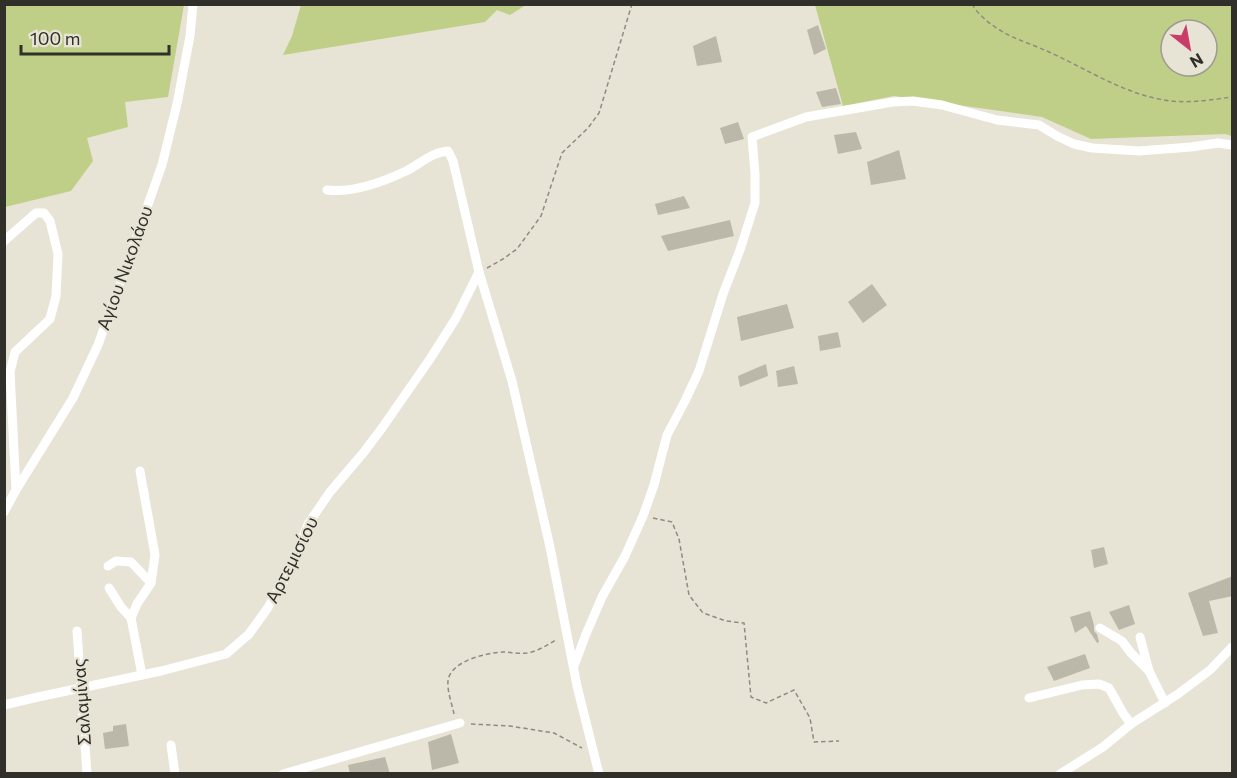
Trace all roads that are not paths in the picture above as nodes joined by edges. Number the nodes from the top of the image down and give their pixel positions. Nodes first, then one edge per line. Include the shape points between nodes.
1 (194, 4) edge
2 (1233, 145) edge
3 (327, 190) dead end
4 (4, 241) edge
5 (479, 272) junction
6 (140, 471) dead end
7 (16, 490) junction
8 (4, 513) edge
9 (108, 567) dead end
10 (152, 583) junction
11 (109, 588) dead end
12 (131, 618) junction
13 (1100, 628) dead end
14 (76, 631) dead end
15 (1140, 637) dead end
16 (1233, 647) edge
17 (574, 666) junction
18 (1149, 671) junction
19 (142, 675) junction
20 (81, 687) junction
21 (1029, 698) dead end
22 (1165, 703) junction
23 (4, 705) edge
24 (460, 723) road end
25 (1131, 724) junction
26 (171, 745) dead end
27 (289, 773) edge
28 (87, 774) edge
29 (175, 774) edge
30 (599, 774) edge
31 (1060, 774) edge

1 - 7 street, Αγίου Νικολάου via 162,165 98,345 73,398
2 - 17 street via 1139,151 1092,148 1074,144 1039,125 913,101 806,117 752,137 755,203 740,250 699,371 667,435 643,516 602,597
3 - 5 street via 375,183 448,151
4 - 7 street via 36,213 44,213 50,220 57,254 56,296 50,319 15,352 10,372
5 - 17 street via 512,381
5 - 19 street, Αρτεμισίου via 456,318 424,367 308,524 288,574 249,634 226,654
6 - 10 street via 155,555
7 - 8 street, Αγίου Νικολάου
9 - 10 street via 116,561 131,562
10 - 12 street
11 - 12 street
12 - 19 street
13 - 18 street via 1122,641
14 - 20 street, Σαλαμίνας
15 - 18 street
16 - 22 street via 1210,670
17 - 30 street
18 - 22 street
19 - 20 street, Αρτεμισίου
20 - 23 street, Αρτεμισίου
20 - 28 street, Σαλαμίνας
21 - 25 street via 1099,684 1109,688
22 - 25 street
24 - 27 street
25 - 31 street
26 - 29 street

